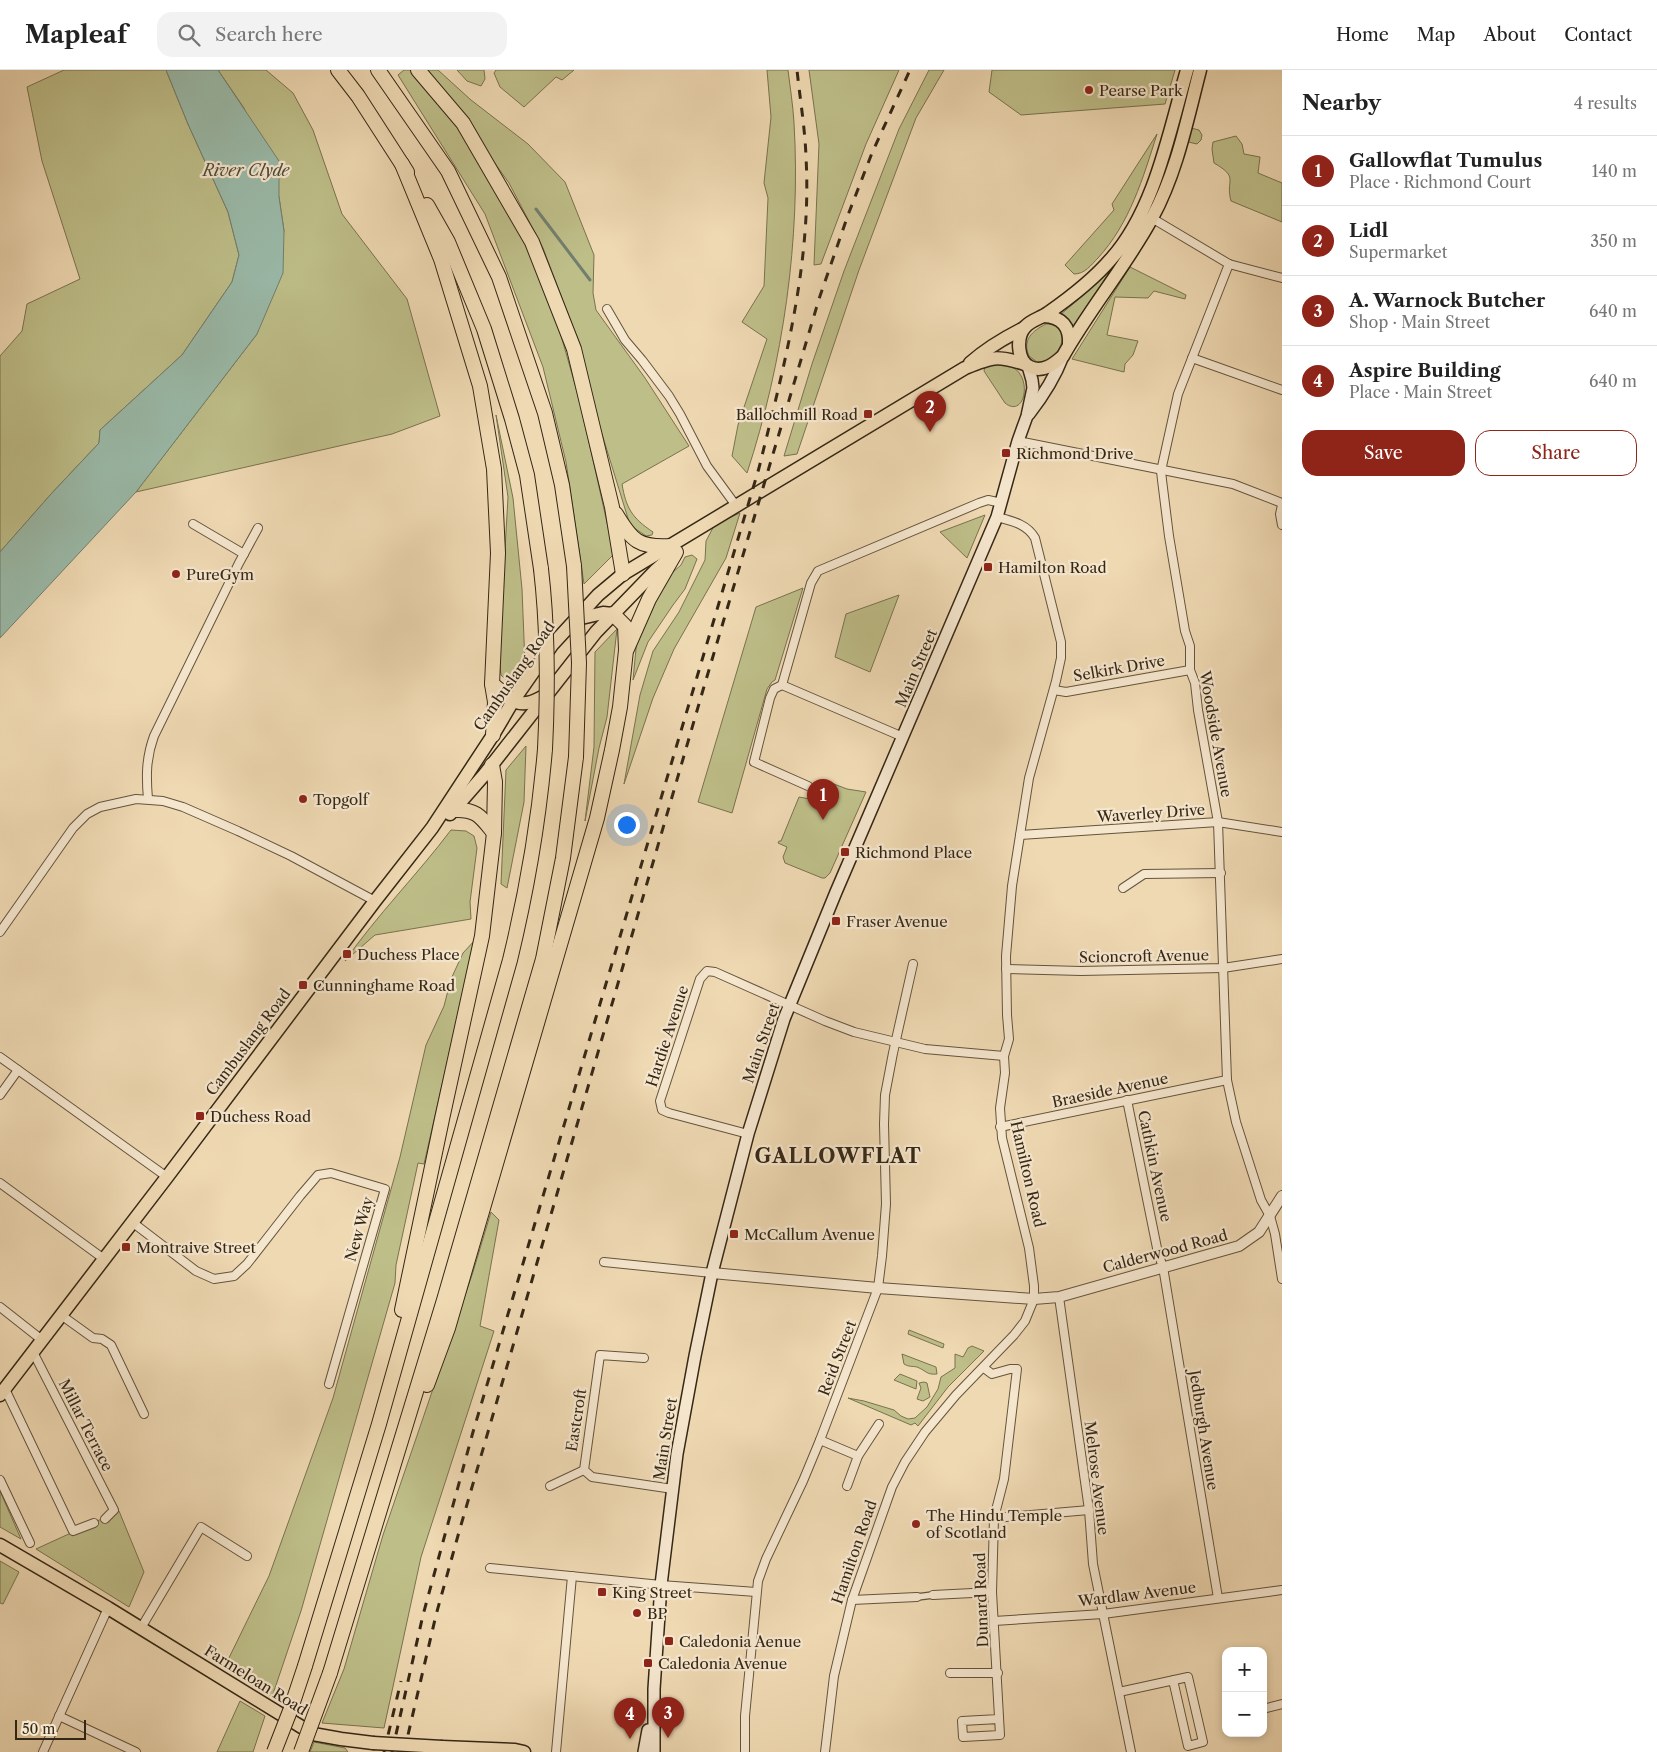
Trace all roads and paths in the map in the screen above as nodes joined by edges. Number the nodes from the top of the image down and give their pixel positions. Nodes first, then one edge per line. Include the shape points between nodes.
1 (338, 70) edge
2 (378, 70) edge
3 (418, 70) edge
4 (1187, 70) edge
5 (1200, 70) edge
6 (402, 164) junction
7 (1147, 216) junction
8 (1229, 264) junction
9 (1282, 278) edge
10 (607, 309) dead end
11 (1044, 316) junction
12 (1024, 328) junction
13 (1066, 350) junction
14 (1192, 358) junction
15 (1026, 365) junction
16 (965, 368) junction
17 (1282, 390) edge
18 (1028, 416) junction
19 (1018, 441) junction
20 (1161, 471) junction
21 (1002, 503) junction
22 (1282, 504) edge
23 (612, 507) junction
24 (737, 507) junction
25 (997, 517) junction
26 (193, 524) dead end
27 (1282, 524) edge
28 (258, 528) dead end
29 (674, 549) junction
30 (244, 554) junction
31 (624, 574) junction
32 (616, 611) junction
33 (572, 622) junction
34 (626, 650) junction
35 (1190, 670) junction
36 (492, 684) junction
37 (782, 685) junction
38 (1054, 690) junction
39 (548, 694) junction
40 (513, 701) junction
41 (493, 735) junction
42 (903, 737) junction
43 (492, 765) junction
44 (808, 786) dead end
45 (148, 799) junction
46 (454, 810) junction
47 (1218, 822) junction
48 (432, 828) junction
49 (1282, 832) edge
50 (494, 834) junction
51 (1020, 835) junction
52 (1220, 873) junction
53 (1123, 888) dead end
54 (375, 901) junction
55 (0, 932) edge
56 (1282, 960) edge
57 (913, 964) dead end
58 (1223, 968) junction
59 (1006, 969) junction
60 (790, 1004) junction
61 (895, 1043) junction
62 (1004, 1056) junction
63 (0, 1057) edge
64 (18, 1070) junction
65 (1227, 1080) junction
66 (0, 1095) edge
67 (1127, 1100) junction
68 (1000, 1127) junction
69 (748, 1134) junction
70 (167, 1177) junction
71 (0, 1183) edge
72 (1282, 1196) edge
73 (1270, 1216) junction
74 (132, 1222) junction
75 (104, 1259) junction
76 (604, 1262) dead end
77 (1164, 1267) junction
78 (712, 1273) junction
79 (1282, 1279) edge
80 (878, 1288) junction
81 (1059, 1297) junction
82 (1034, 1299) junction
83 (0, 1307) edge
84 (61, 1314) junction
85 (42, 1340) junction
86 (33, 1352) junction
87 (644, 1358) dead end
88 (984, 1368) junction
89 (329, 1384) dead end
90 (2, 1392) edge
91 (144, 1414) dead end
92 (379, 1424) junction
93 (879, 1424) dead end
94 (820, 1440) junction
95 (858, 1456) junction
96 (584, 1470) junction
97 (0, 1480) edge
98 (550, 1486) dead end
99 (847, 1486) dead end
100 (673, 1489) junction
101 (385, 1492) junction
102 (1089, 1510) junction
103 (994, 1518) junction
104 (105, 1520) dead end
105 (94, 1523) dead end
106 (30, 1543) dead end
107 (0, 1545) edge
108 (247, 1556) dead end
109 (490, 1568) dead end
110 (572, 1576) junction
111 (661, 1585) junction
112 (1282, 1590) edge
113 (756, 1592) junction
114 (992, 1592) junction
115 (933, 1595) joint
116 (917, 1597) joint
117 (1218, 1598) junction
118 (852, 1600) junction
119 (108, 1608) junction
120 (1103, 1614) junction
121 (994, 1621) junction
122 (141, 1628) junction
123 (998, 1673) junction
124 (950, 1674) dead end
125 (1172, 1680) junction
126 (654, 1689) junction
127 (1119, 1692) junction
128 (1282, 1704) edge
129 (1267, 1708) edge
130 (59, 1716) junction
131 (1000, 1719) junction
132 (442, 1749) edge
133 (43, 1752) edge
134 (136, 1752) edge
135 (274, 1752) edge
136 (301, 1752) edge
137 (524, 1752) edge
138 (556, 1752) edge
139 (644, 1752) edge
140 (654, 1752) edge
141 (745, 1752) edge
142 (825, 1752) edge
143 (1131, 1752) edge

1 - 6 highway
2 - 101 highway, bridge via 448,171 499,277 545,413 562,485 574,566 579,663 576,757 570,811 543,959
3 - 23 highway via 462,123 532,242 574,349
4 - 7 main road
5 - 7 main road via 1166,189
6 - 36 highway via 441,259 482,395 494,469 498,553
6 - 92 highway, bridge via 448,242 484,330 512,418 527,474 541,569 547,662 545,749 538,822 520,918
7 - 8 street
7 - 11 main road via 1107,264
7 - 13 main road
8 - 9 street
8 - 14 street, Woodside Avenue
10 - 24 street via 625,340 680,414 707,466
11 - 12 main road
11 - 13 main road via 1055,317 1067,326 1070,334
12 - 15 main road via 1019,350
12 - 16 main road via 983,351
13 - 15 main road via 1055,363 1044,369
13 - 18 main road via 1043,396
14 - 17 street
14 - 20 street, Woodside Avenue via 1178,394
15 - 16 main road via 998,357
15 - 18 main road via 1033,388
16 - 24 main road, Cambuslang Road
18 - 19 main road
19 - 20 street
19 - 21 main road, Main Street
20 - 22 street via 1233,484
20 - 35 street, Woodside Avenue via 1169,536 1190,646
21 - 25 main road, Main Street
21 - 37 street via 988,500 818,572 811,583
22 - 27 street
23 - 29 highway via 628,534 636,540 650,546
23 - 31 highway
24 - 29 main road, Cambuslang Road
25 - 38 street, Hamilton Road via 1022,525 1035,538 1061,642
25 - 42 main road, Main Street
26 - 30 street
28 - 30 street
29 - 31 main road, Cambuslang Road
29 - 32 main road, Cambuslang Road
29 - 34 highway
30 - 45 street via 154,736 147,758
31 - 32 main road via 623,594
31 - 33 main road, Cambuslang Road
32 - 33 main road via 581,617
32 - 34 highway via 625,626
32 - 39 main road, Cambuslang Road
33 - 40 main road, Cambuslang Road
34 - 101 highway via 620,707 597,818 448,1328
35 - 38 street, Selkirk Drive via 1066,692
35 - 47 street, Woodside Avenue
36 - 40 highway
36 - 41 highway
37 - 42 street
37 - 44 street via 774,689 770,698 754,762
38 - 51 street, Hamilton Road via 1033,760
39 - 40 main road via 526,704
39 - 43 main road, Cambuslang Road
40 - 41 main road, Cambuslang Road
41 - 43 main road
41 - 48 main road, Cambuslang Road
42 - 60 main road, Main Street
43 - 46 main road, Cambuslang Road
43 - 50 highway
45 - 54 street via 183,807 223,824
45 - 55 street via 118,802 87,814 73,828
46 - 48 main road, Cambuslang Road
46 - 50 highway via 478,815
47 - 49 street, Waverley Drive
47 - 51 street, Waverley Drive
47 - 52 street, Woodside Avenue
48 - 54 main road, Cambuslang Road
50 - 92 highway via 482,936
51 - 59 street, Hamilton Road via 1012,886
52 - 53 street via 1144,874
52 - 58 street, Woodside Avenue
54 - 70 main road, Cambuslang Road
56 - 58 street, Scioncroft Avenue
57 - 61 street, Reid Street
58 - 59 street, Scioncroft Avenue
58 - 65 street, Woodside Avenue
59 - 62 street, Hamilton Road via 1009,1039
60 - 61 street via 839,1027
60 - 69 main road, Main Street
60 - 69 street, Hardie Avenue via 715,972 704,972 697,988 660,1106 669,1113
61 - 62 street
61 - 80 street, Reid Street via 885,1095 886,1204
62 - 68 street, Hamilton Road
63 - 64 street
64 - 66 street
64 - 70 street
65 - 67 street, Braeside Avenue
65 - 73 street, Woodside Avenue via 1261,1200
67 - 68 street, Braeside Avenue
67 - 77 street, Cathkin Avenue via 1158,1253
68 - 82 street, Hamilton Road via 1029,1248
69 - 78 main road, Main Street
70 - 74 main road, Cambuslang Road
71 - 75 street
72 - 73 street, Calderwood Road
73 - 77 street, Calderwood Road via 1260,1232 1239,1246
73 - 79 street, Woodside Avenue
74 - 75 main road, Cambuslang Road
74 - 89 street, New Way via 196,1271 214,1279 234,1276 248,1264 318,1175 331,1173 385,1188
75 - 84 main road, Cambuslang Road
76 - 78 street
77 - 81 street, Calderwood Road
77 - 117 street, Jedburgh Avenue
78 - 80 street
78 - 100 main road, Main Street via 687,1394
80 - 82 street
80 - 94 street, Reid Street
81 - 82 street, Calderwood Road
81 - 102 street, Melrose Avenue
82 - 88 street, Hamilton Road via 1025,1321
83 - 85 street
84 - 85 main road, Cambuslang Road
84 - 91 street via 94,1338 111,1345
85 - 86 main road, Cambuslang Road
86 - 90 main road, Cambuslang Road
86 - 104 street, Millar Terrace via 114,1510
87 - 96 street, Eastcroft via 600,1355
88 - 103 street, Dunard Road via 992,1374 1017,1369 1004,1479
88 - 118 street, Hamilton Road via 956,1395 905,1462 892,1487
90 - 105 street via 73,1531
92 - 135 highway, bridge via 305,1666
93 - 95 street
94 - 95 street
94 - 113 street, Reid Street via 766,1559
95 - 99 street
96 - 98 street
96 - 100 street, Eastcroft via 592,1476
97 - 106 street
100 - 111 main road, Main Street
101 - 136 highway, bridge via 330,1673
102 - 103 street
102 - 120 street, Melrose Avenue via 1093,1564
103 - 114 street, Dunard Road
107 - 119 main road, Farmeloan Road
108 - 122 street via 201,1527
109 - 110 street
110 - 111 street
110 - 138 street
111 - 113 street
111 - 126 main road, Main Street
112 - 117 street, Wardlaw Avenue
113 - 141 street, Reid Street
114 - 115 street
114 - 121 street, Dunard Road
115 - 116 street
116 - 118 street
117 - 120 street, Wardlaw Avenue
118 - 142 street, Hamilton Road via 834,1676
119 - 122 main road, Farmeloan Road
119 - 130 street
120 - 121 street, Wardlaw Avenue
120 - 127 street, Melrose Avenue
121 - 123 street, Dunard Road
122 - 132 main road, Farmeloan Road, bridge via 313,1734
123 - 124 street
123 - 131 street, Dunard Road
125 - 125 street via 1188,1677 1203,1742 1188,1746
125 - 127 street
126 - 139 main road, Main Street
126 - 140 main road, Main Street
127 - 143 street, Melrose Avenue
128 - 129 street
130 - 133 street
130 - 134 street
131 - 131 street via 1000,1736 963,1737 962,1720
132 - 137 main road, Farmeloan Road

